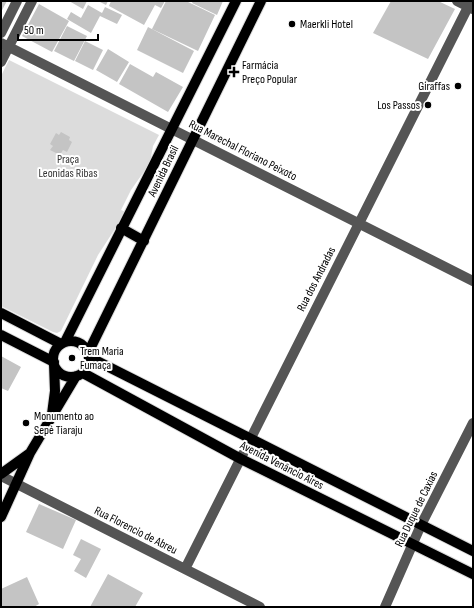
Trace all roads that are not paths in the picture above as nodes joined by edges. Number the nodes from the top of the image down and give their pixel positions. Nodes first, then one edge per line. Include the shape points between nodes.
1 (17, 1) edge
2 (32, 1) edge
3 (236, 1) edge
4 (261, 1) edge
5 (457, 1) edge
6 (471, 6) edge
7 (1, 33) edge
8 (5, 44) edge
9 (1, 62) edge
10 (172, 130) junction
11 (193, 140) junction
12 (359, 223) junction
13 (121, 228) junction
14 (144, 241) junction
15 (473, 280) edge
16 (1, 313) edge
17 (1, 335) edge
18 (63, 343) junction
19 (89, 355) junction
20 (54, 363) junction
21 (79, 374) junction
22 (52, 416) junction
23 (473, 423) edge
24 (250, 439) junction
25 (30, 453) junction
26 (241, 459) junction
27 (1, 475) edge
28 (16, 484) junction
29 (1, 517) edge
30 (421, 525) junction
31 (413, 544) junction
32 (473, 552) edge
33 (185, 569) junction
34 (473, 574) edge
35 (260, 607) edge
36 (385, 607) edge

1 - 7 street
2 - 8 street
3 - 10 main road, Avenida Brasil
4 - 11 main road, Avenida Brasil
5 - 6 street
6 - 12 street, Rua dos Andradas
8 - 9 street
8 - 10 street, Rua Marechal Floriano Peixoto
10 - 11 street, Rua Marechal Floriano Peixoto
10 - 13 main road, Avenida Brasil
11 - 12 street, Rua Marechal Floriano Peixoto
11 - 14 main road, Avenida Brasil
12 - 15 street, Rua Marechal Floriano Peixoto
12 - 24 street, Rua dos Andradas
13 - 14 main road
13 - 18 main road, Avenida Brasil
14 - 19 main road, Avenida Brasil
16 - 18 main road, Avenida Venâncio Aires
17 - 20 main road, Avenida Venâncio Aires
18 - 19 main road, Avenida Venâncio Aires via 79,343 85,347
18 - 20 main road via 55,351
19 - 21 main road via 87,367
19 - 24 main road, Avenida Venâncio Aires
20 - 21 main road, Avenida Venâncio Aires via 63,375
20 - 22 main road via 55,391
21 - 22 main road
21 - 26 main road, Avenida Venâncio Aires
22 - 25 main road
23 - 30 street, Rua Duque de Caxias
24 - 26 street, Rua dos Andradas
24 - 30 main road, Avenida Venâncio Aires
25 - 27 main road
25 - 28 main road
26 - 31 main road, Avenida Venâncio Aires
26 - 33 street, Rua dos Andradas
27 - 28 street, Rua Florencio de Abreu
28 - 29 main road
28 - 33 street, Rua Florencio de Abreu
30 - 31 street, Rua Duque de Caxias
30 - 32 main road, Avenida Venâncio Aires
31 - 34 main road, Avenida Venâncio Aires
31 - 36 street, Rua Duque de Caxias
33 - 35 street, Rua Florencio de Abreu

